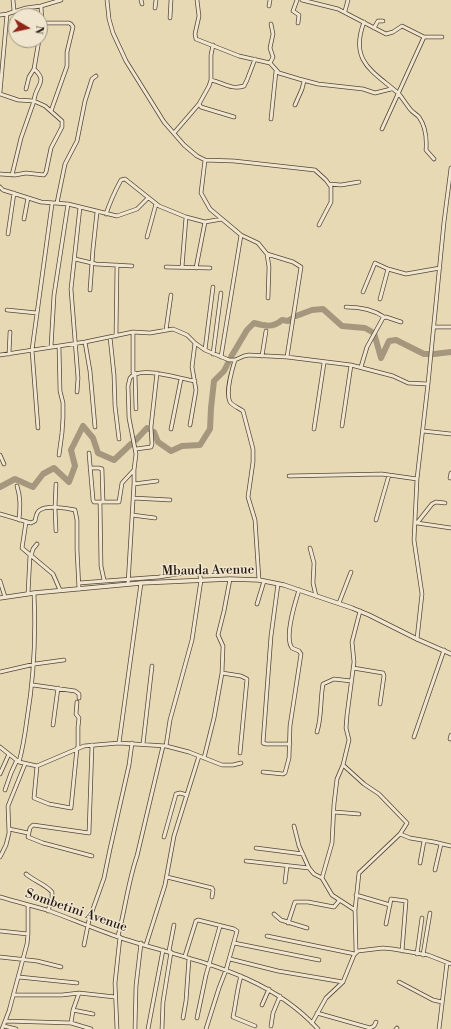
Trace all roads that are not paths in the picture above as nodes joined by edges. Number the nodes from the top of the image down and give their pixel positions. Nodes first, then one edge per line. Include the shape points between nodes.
1 (61, 0) edge
2 (106, 0) edge
3 (156, 0) edge
4 (171, 0) edge
5 (197, 0) edge
6 (270, 0) edge
7 (297, 0) edge
8 (302, 0) edge
9 (348, 0) edge
10 (41, 6) joint
11 (269, 6) dead end
12 (27, 8) edge
13 (155, 8) dead end
14 (345, 12) junction
15 (8, 14) joint
16 (0, 15) edge
17 (170, 18) dead end
18 (364, 22) junction
19 (383, 22) dead end
20 (48, 23) edge
21 (298, 23) dead end
22 (271, 24) dead end
23 (374, 28) junction
24 (424, 37) junction
25 (442, 37) dead end
26 (213, 45) junction
27 (38, 48) edge
28 (2, 52) edge
29 (255, 59) junction
30 (270, 63) junction
31 (1, 64) edge
32 (34, 69) junction
33 (276, 71) junction
34 (96, 76) dead end
35 (211, 80) junction
36 (304, 81) junction
37 (26, 89) dead end
38 (391, 89) junction
39 (0, 93) edge
40 (398, 94) junction
41 (34, 101) junction
42 (199, 104) junction
43 (295, 105) dead end
44 (51, 111) junction
45 (234, 117) dead end
46 (272, 119) dead end
47 (382, 128) dead end
48 (174, 133) junction
49 (434, 159) dead end
50 (205, 160) junction
51 (451, 168) edge
52 (0, 174) edge
53 (12, 175) junction
54 (359, 182) dead end
55 (329, 184) junction
56 (0, 187) edge
57 (14, 193) junction
58 (28, 198) junction
59 (148, 198) junction
60 (57, 203) junction
61 (52, 204) junction
62 (68, 204) junction
63 (156, 204) junction
64 (80, 207) junction
65 (97, 212) junction
66 (106, 214) junction
67 (186, 217) junction
68 (24, 219) dead end
69 (222, 219) junction
70 (205, 222) junction
71 (318, 225) dead end
72 (8, 234) dead end
73 (241, 235) junction
74 (148, 237) dead end
75 (267, 254) junction
76 (75, 259) junction
77 (92, 263) junction
78 (117, 265) junction
79 (132, 266) dead end
80 (166, 267) dead end
81 (182, 267) junction
82 (196, 268) junction
83 (210, 268) dead end
84 (440, 268) junction
85 (388, 269) junction
86 (213, 287) dead end
87 (90, 290) dead end
88 (363, 292) dead end
89 (221, 293) dead end
90 (171, 295) dead end
91 (268, 298) dead end
92 (380, 299) dead end
93 (346, 307) dead end
94 (7, 310) dead end
95 (37, 313) junction
96 (384, 317) junction
97 (401, 322) dead end
98 (434, 327) junction
99 (451, 327) edge
100 (166, 330) junction
101 (266, 331) dead end
102 (10, 332) dead end
103 (133, 332) junction
104 (116, 336) junction
105 (110, 337) junction
106 (85, 342) junction
107 (75, 343) junction
108 (195, 343) junction
109 (59, 346) junction
110 (51, 347) junction
111 (32, 350) junction
112 (205, 350) junction
113 (9, 354) junction
114 (213, 354) junction
115 (0, 355) edge
116 (262, 356) junction
117 (221, 357) junction
118 (287, 357) junction
119 (235, 360) junction
120 (324, 363) junction
121 (351, 365) junction
122 (361, 367) junction
123 (134, 373) junction
124 (157, 373) junction
125 (181, 379) junction
126 (195, 381) junction
127 (428, 384) junction
128 (77, 392) dead end
129 (136, 410) dead end
130 (190, 425) dead end
131 (342, 426) dead end
132 (95, 427) dead end
133 (38, 428) dead end
134 (171, 429) dead end
135 (314, 429) dead end
136 (423, 432) junction
137 (451, 434) edge
138 (119, 439) dead end
139 (136, 450) junction
140 (89, 453) dead end
141 (0, 455) edge
142 (59, 456) dead end
143 (4, 464) dead end
144 (90, 468) junction
145 (134, 470) junction
146 (451, 474) edge
147 (389, 475) junction
148 (289, 476) dead end
149 (418, 478) junction
150 (450, 478) edge
151 (157, 481) dead end
152 (56, 484) dead end
153 (134, 484) junction
154 (17, 486) dead end
155 (133, 498) junction
156 (170, 500) dead end
157 (102, 502) junction
158 (445, 503) dead end
159 (55, 508) junction
160 (0, 514) edge
161 (132, 515) junction
162 (155, 518) dead end
163 (18, 520) junction
164 (376, 520) dead end
165 (26, 522) junction
166 (416, 523) junction
167 (451, 528) edge
168 (56, 531) dead end
169 (37, 544) dead end
170 (310, 548) dead end
171 (30, 556) junction
172 (351, 572) dead end
173 (128, 578) junction
174 (230, 579) junction
175 (104, 580) junction
176 (201, 580) junction
177 (0, 581) edge
178 (262, 581) junction
179 (142, 582) junction
180 (79, 583) junction
181 (128, 584) junction
182 (278, 584) junction
183 (79, 589) junction
184 (60, 590) junction
185 (299, 590) junction
186 (34, 593) junction
187 (28, 594) junction
188 (316, 596) junction
189 (5, 597) junction
190 (0, 598) edge
191 (339, 603) junction
192 (257, 604) dead end
193 (360, 611) junction
194 (417, 639) junction
195 (444, 650) junction
196 (451, 654) edge
197 (64, 660) dead end
198 (35, 664) junction
199 (152, 666) dead end
200 (353, 668) junction
201 (0, 672) edge
202 (222, 673) junction
203 (351, 681) junction
204 (33, 684) junction
205 (58, 688) junction
206 (79, 698) dead end
207 (77, 702) dead end
208 (380, 704) dead end
209 (53, 725) dead end
210 (317, 732) dead end
211 (414, 737) dead end
212 (119, 743) junction
213 (132, 743) junction
214 (143, 744) junction
215 (290, 744) junction
216 (92, 745) junction
217 (165, 746) junction
218 (0, 747) edge
219 (77, 748) junction
220 (240, 753) dead end
221 (9, 754) junction
222 (199, 756) junction
223 (204, 758) junction
224 (18, 761) junction
225 (241, 763) dead end
226 (25, 764) junction
227 (343, 765) junction
228 (37, 766) junction
229 (263, 772) dead end
230 (0, 774) edge
231 (5, 790) dead end
232 (187, 795) junction
233 (334, 812) junction
234 (358, 814) dead end
235 (294, 826) dead end
236 (10, 829) junction
237 (28, 833) junction
238 (400, 834) junction
239 (164, 837) dead end
240 (424, 841) junction
241 (441, 844) junction
242 (451, 846) edge
243 (256, 848) dead end
244 (303, 854) junction
245 (92, 856) dead end
246 (0, 857) edge
247 (246, 862) dead end
248 (420, 864) dead end
249 (287, 866) junction
250 (309, 868) junction
251 (435, 870) dead end
252 (26, 874) dead end
253 (167, 877) junction
254 (322, 878) junction
255 (285, 882) dead end
256 (356, 895) junction
257 (0, 897) edge
258 (212, 897) dead end
259 (339, 901) junction
260 (28, 905) junction
261 (390, 905) junction
262 (355, 910) junction
263 (48, 911) junction
264 (430, 912) dead end
265 (274, 914) dead end
266 (422, 918) dead end
267 (288, 922) junction
268 (386, 924) dead end
269 (88, 925) junction
270 (174, 925) dead end
271 (220, 926) junction
272 (307, 928) dead end
273 (0, 931) edge
274 (28, 934) junction
275 (267, 936) dead end
276 (119, 937) junction
277 (234, 943) junction
278 (141, 944) junction
279 (84, 945) dead end
280 (146, 945) junction
281 (163, 950) junction
282 (402, 951) junction
283 (170, 952) junction
284 (356, 953) junction
285 (417, 954) junction
286 (423, 955) junction
287 (0, 957) edge
288 (187, 957) junction
289 (230, 959) junction
290 (23, 960) junction
291 (320, 960) dead end
292 (209, 964) junction
293 (449, 964) edge
294 (61, 967) dead end
295 (226, 970) junction
296 (241, 976) junction
297 (19, 977) junction
298 (343, 982) junction
299 (399, 982) dead end
300 (77, 983) dead end
301 (269, 989) junction
302 (79, 993) junction
303 (14, 995) junction
304 (280, 996) junction
305 (115, 997) junction
306 (442, 1002) junction
307 (262, 1006) dead end
308 (73, 1010) junction
309 (317, 1013) junction
310 (93, 1014) dead end
311 (183, 1018) dead end
312 (197, 1018) dead end
313 (376, 1022) dead end
314 (312, 1023) junction
315 (0, 1024) edge
316 (71, 1024) junction
317 (4, 1025) edge
318 (255, 1026) dead end
319 (271, 1026) dead end
320 (16, 1029) edge
321 (91, 1029) edge
322 (117, 1029) edge
323 (135, 1029) edge
324 (148, 1029) edge
325 (162, 1029) edge
326 (206, 1029) edge
327 (318, 1029) edge
328 (438, 1029) edge

1 - 10 street
2 - 48 street via 110,25 120,50 154,107
3 - 13 street
4 - 17 street
5 - 26 street via 199,16 195,38
6 - 11 street
7 - 21 street via 292,11 299,15
8 - 14 street
9 - 14 street
10 - 12 street
14 - 18 street
15 - 16 street
15 - 28 street
18 - 23 street
18 - 38 street via 359,40 361,56 366,66
19 - 23 street via 378,21
20 - 44 street via 69,23 73,27 67,52 68,66
22 - 30 street via 273,34 270,48 273,57
23 - 24 street via 389,34 402,26
24 - 25 street
24 - 40 street
26 - 29 street
26 - 35 street via 210,59
27 - 32 street
28 - 31 street
29 - 30 street
29 - 35 street via 244,86 234,89
30 - 33 street
31 - 39 street
32 - 37 street
32 - 41 street via 41,78
33 - 36 street
33 - 46 street
34 - 60 street via 92,79 85,101 77,141 65,164
35 - 42 street
36 - 38 street via 375,93
36 - 43 street
38 - 40 street
39 - 41 street via 18,100
40 - 47 street
40 - 49 street via 420,119 426,133 426,150
41 - 44 street
41 - 53 street
42 - 45 street via 201,107
42 - 48 street
44 - 53 street via 62,121 62,125 51,148 45,174
48 - 50 street via 192,152
50 - 55 street via 312,169
50 - 69 street via 201,195 210,209
51 - 84 street
52 - 53 street
54 - 55 street
55 - 71 street via 331,202
56 - 57 street
57 - 58 street
57 - 72 street
58 - 61 street
58 - 68 street
59 - 63 street
59 - 66 street via 137,209 121,216
59 - 66 street via 123,179 112,197
60 - 61 street
60 - 62 street
61 - 95 street
62 - 64 street
62 - 110 street via 54,295
63 - 67 street
63 - 74 street
64 - 65 street
64 - 76 street
65 - 66 street
65 - 77 street
67 - 70 street
67 - 81 street
69 - 70 street
69 - 73 street
70 - 82 street
73 - 75 street via 258,243
73 - 117 street
75 - 91 street
75 - 118 street via 301,267
76 - 77 street
76 - 107 street via 71,289
77 - 78 street
77 - 87 street
78 - 79 street
78 - 104 street
80 - 81 street
81 - 82 street
82 - 83 street
84 - 85 street via 406,274
84 - 98 street
85 - 88 street via 373,264
85 - 92 street
86 - 112 street
89 - 114 street
90 - 100 street
93 - 96 street via 376,312
94 - 95 street
95 - 111 street
96 - 97 street
96 - 122 street via 370,340
98 - 99 street
98 - 127 street
100 - 103 street
100 - 108 street via 182,332
101 - 116 street
102 - 113 street
103 - 104 street
103 - 123 street
104 - 105 street
105 - 106 street
105 - 138 street
106 - 107 street
106 - 132 street
107 - 109 street
107 - 128 street
108 - 112 street
108 - 126 street via 192,362
109 - 110 street
109 - 142 street via 60,391 63,404
110 - 111 street
111 - 113 street
111 - 133 street
112 - 114 street
113 - 115 street
114 - 117 street
116 - 118 street
116 - 119 street via 244,356
117 - 119 street
118 - 120 street
119 - 178 street via 229,396 231,403 244,411 253,449 248,497 255,520
120 - 121 street
120 - 135 street
121 - 122 street
121 - 131 street
122 - 127 street via 408,383
123 - 124 street
123 - 129 street
123 - 139 street via 129,380 128,402
124 - 125 street
124 - 139 street via 151,427 152,444 151,447
125 - 126 street
125 - 134 street
126 - 130 street via 196,390
127 - 136 street
136 - 137 street
136 - 149 street
139 - 145 street
140 - 144 street
141 - 143 street
144 - 157 street via 93,500
144 - 157 street via 102,469
145 - 153 street
145 - 157 street via 122,483 120,501
146 - 150 street
147 - 148 street
147 - 149 street
147 - 164 street
149 - 166 street
151 - 153 street
152 - 159 street
153 - 155 street
154 - 163 street via 20,501
155 - 156 street
155 - 161 street
157 - 175 street via 101,566
158 - 166 street via 432,504
159 - 165 street via 40,510 34,523
159 - 168 street
159 - 180 street via 72,509 76,513
160 - 163 street
161 - 162 street
161 - 173 street
163 - 165 street
165 - 171 street via 22,545
166 - 167 street
166 - 194 street via 414,546 422,594
169 - 171 street
170 - 188 street via 314,563 313,583
171 - 184 street via 53,574
171 - 187 street
172 - 191 street
173 - 175 street
173 - 176 street via 165,576 194,570 199,572
173 - 181 street
174 - 176 street, Mbauda Avenue
174 - 178 street, Mbauda Avenue
174 - 202 street via 218,635 223,646
175 - 180 street
176 - 179 street, Mbauda Avenue
176 - 217 street via 192,640
177 - 189 street
178 - 182 street, Mbauda Avenue
178 - 192 street
179 - 181 street, Mbauda Avenue
179 - 212 street
180 - 183 street
181 - 183 street, Mbauda Avenue
182 - 185 street, Mbauda Avenue
182 - 215 street via 271,636 263,742
183 - 184 street, Mbauda Avenue
184 - 186 street, Mbauda Avenue
185 - 188 street, Mbauda Avenue
185 - 215 street via 288,640 292,648 301,654
186 - 187 street, Mbauda Avenue
186 - 198 street
187 - 189 street, Mbauda Avenue
188 - 191 street, Mbauda Avenue
189 - 190 street, Mbauda Avenue
191 - 193 street, Mbauda Avenue
193 - 194 street, Mbauda Avenue
193 - 200 street via 352,642
194 - 195 street, Mbauda Avenue
195 - 196 street, Mbauda Avenue
195 - 211 street
197 - 198 street
198 - 201 street
198 - 204 street
199 - 214 street
200 - 203 street
200 - 208 street via 383,673
202 - 220 street via 247,679
202 - 223 street
203 - 210 street via 334,679 323,684
203 - 227 street via 346,728 348,740
204 - 205 street
204 - 224 street via 23,746
205 - 206 street via 75,691
205 - 209 street
207 - 219 street
212 - 213 street
212 - 216 street
213 - 214 street
213 - 269 street via 104,878
214 - 217 street
215 - 229 street via 285,773
216 - 219 street
216 - 237 street via 88,833 33,825
217 - 222 street
217 - 276 street via 132,872
218 - 221 street
219 - 228 street
219 - 228 street via 71,808 35,799
221 - 224 street
221 - 230 street
222 - 223 street
222 - 232 street
223 - 225 street via 222,765
224 - 226 street
224 - 231 street
226 - 228 street
226 - 236 street via 8,807
227 - 233 street via 337,779
227 - 238 street via 379,794 406,821 407,825
232 - 239 street via 176,794
232 - 253 street via 174,836
233 - 234 street
233 - 254 street via 332,843
235 - 244 street
236 - 237 street
236 - 246 street
237 - 245 street via 30,839
238 - 240 street
238 - 256 street via 360,871
240 - 241 street
240 - 248 street
241 - 242 street
241 - 251 street
243 - 244 street
244 - 250 street
247 - 249 street
249 - 250 street
249 - 255 street
250 - 254 street
252 - 263 street via 52,892
253 - 258 street via 212,888
253 - 280 street
254 - 259 street via 332,895
256 - 261 street
256 - 262 street
257 - 260 street, Sombetini Avenue
259 - 262 street
259 - 267 street via 334,907 295,902
260 - 263 street, Sombetini Avenue
260 - 274 street
261 - 268 street
261 - 282 street via 392,898 406,902
262 - 284 street
263 - 269 street, Sombetini Avenue
264 - 286 street
265 - 267 street via 280,920
266 - 285 street
267 - 272 street
269 - 276 street, Sombetini Avenue
269 - 279 street
270 - 283 street
271 - 277 street via 236,930
271 - 288 street via 196,920
271 - 292 street
273 - 274 street
274 - 290 street
275 - 284 street
276 - 278 street, Sombetini Avenue
276 - 305 street
277 - 289 street
277 - 291 street
278 - 280 street, Sombetini Avenue
278 - 323 street via 136,986
280 - 281 street, Sombetini Avenue
281 - 283 street, Sombetini Avenue
281 - 324 street
282 - 284 street via 388,948
282 - 285 street
283 - 288 street, Sombetini Avenue
283 - 325 street
284 - 298 street
285 - 286 street
286 - 293 street
287 - 290 street
288 - 292 street, Sombetini Avenue
288 - 311 street
289 - 295 street
289 - 298 street via 278,971
290 - 294 street
290 - 297 street
292 - 295 street
292 - 312 street
293 - 306 street
295 - 296 street
295 - 326 street
296 - 301 street
296 - 318 street via 233,1017
297 - 300 street
297 - 303 street
298 - 309 street via 326,998
299 - 306 street
301 - 304 street
301 - 307 street
302 - 303 street
302 - 305 street
302 - 308 street
303 - 317 street
304 - 314 street
304 - 319 street
305 - 322 street
306 - 328 street
308 - 310 street
308 - 316 street
309 - 313 street via 370,1028
309 - 314 street
314 - 327 street
315 - 317 street
316 - 317 street
316 - 321 street
317 - 320 street

